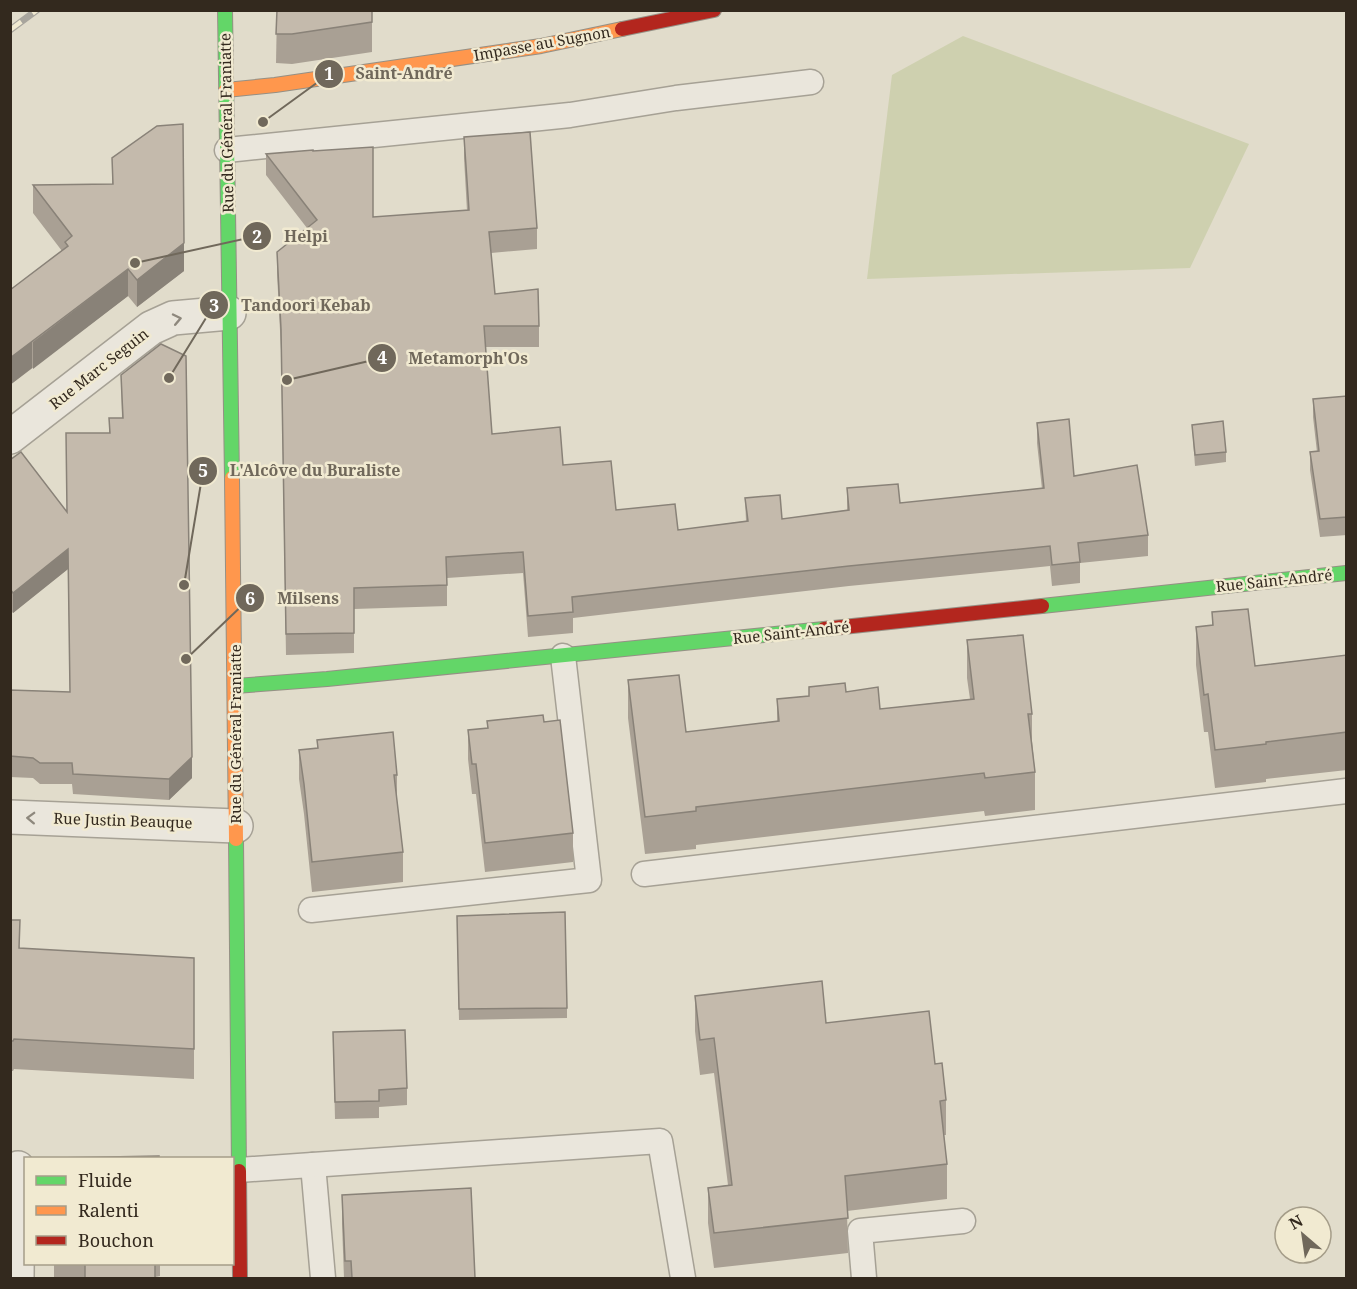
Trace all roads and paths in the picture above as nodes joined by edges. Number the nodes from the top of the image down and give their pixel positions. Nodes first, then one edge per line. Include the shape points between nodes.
1 (225, 10) edge
2 (714, 10) edge
3 (811, 82) dead end
4 (226, 90) junction
5 (227, 150) junction
6 (229, 313) junction
7 (10, 437) edge
8 (1347, 573) edge
9 (563, 656) junction
10 (235, 686) junction
11 (1347, 791) edge
12 (10, 817) edge
13 (236, 826) junction
14 (644, 874) dead end
15 (311, 910) dead end
16 (313, 1165) junction
17 (18, 1168) dead end
18 (239, 1170) junction
19 (963, 1221) dead end
20 (17, 1278) edge
21 (240, 1278) edge
22 (323, 1278) edge
23 (683, 1278) edge
24 (864, 1278) edge

1 - 4 street, Rue du Général Franiatte
2 - 4 street, Impasse au Sugnon via 542,46
3 - 5 lane via 570,115
4 - 5 street, Rue du Général Franiatte
5 - 6 street, Rue du Général Franiatte
7 -> 6 street, Rue Marc Seguin via 151,328 173,318
6 - 10 street, Rue du Général Franiatte
8 - 9 street, Rue Saint-André
9 - 10 street, Rue Saint-André
9 - 15 lane via 589,880
10 - 13 street, Rue du Général Franiatte
11 - 14 lane
13 -> 12 street, Rue Justin Beauque
13 - 18 street, Rue du Général Franiatte
16 - 18 lane
16 - 22 lane
16 - 23 lane via 660,1141
17 - 20 street
18 - 21 street, Rue du Général Franiatte
19 - 24 lane via 860,1232

